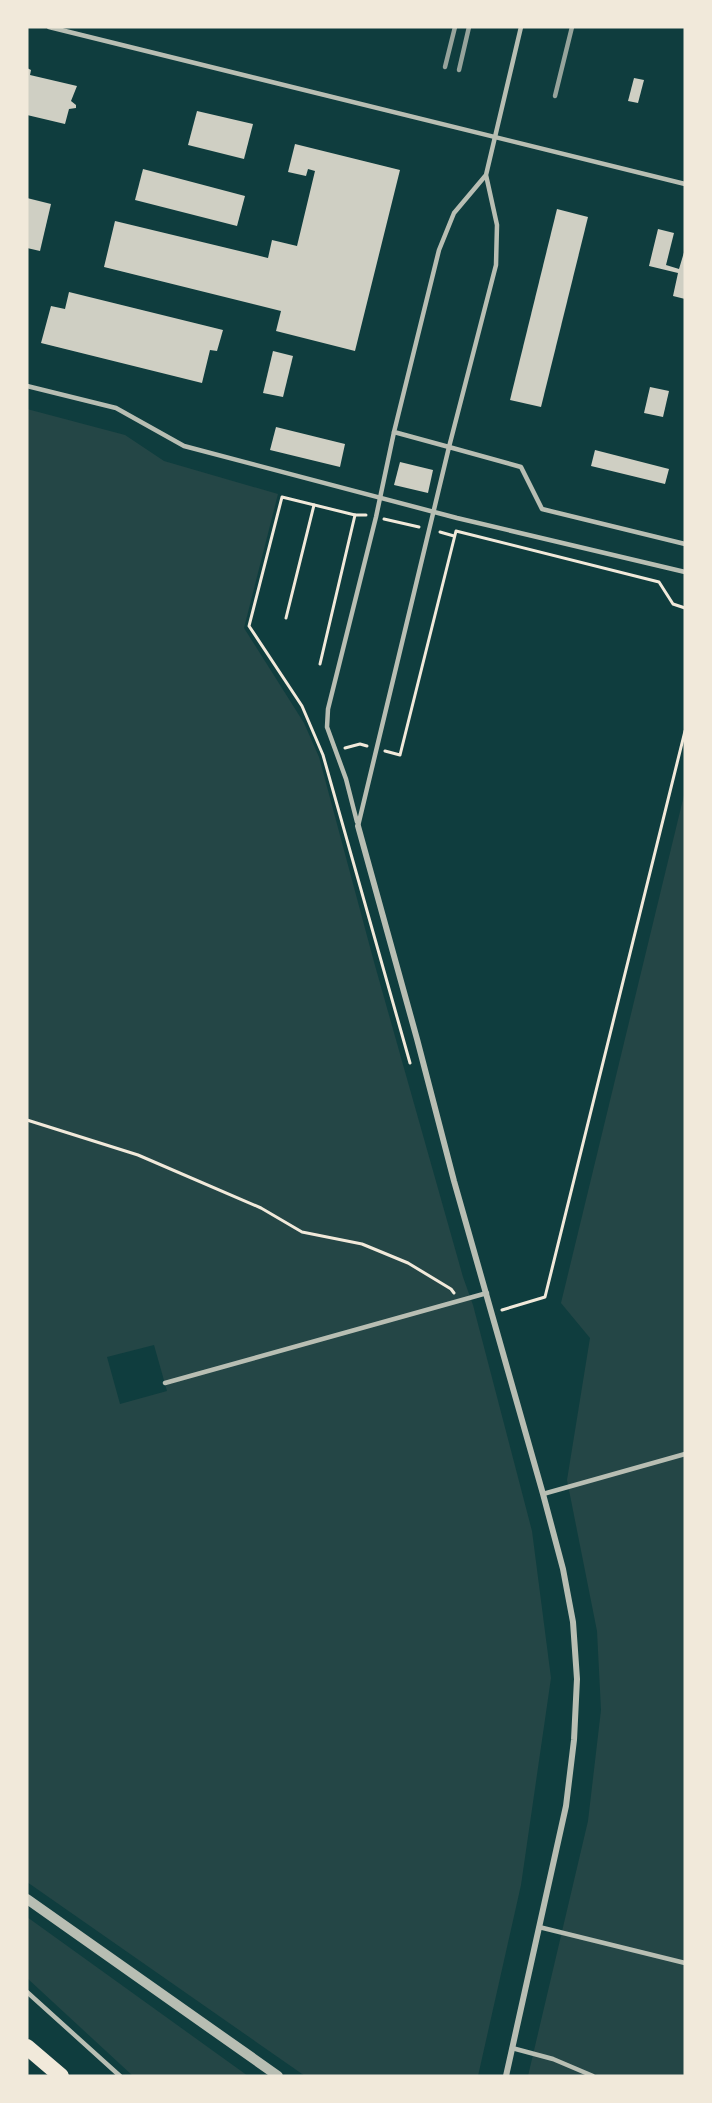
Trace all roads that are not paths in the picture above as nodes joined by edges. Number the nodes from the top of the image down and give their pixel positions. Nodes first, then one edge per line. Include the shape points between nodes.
1 (49, 27) edge
2 (521, 27) edge
3 (494, 136) junction
4 (486, 175) junction
5 (685, 184) edge
6 (27, 386) edge
7 (394, 432) junction
8 (449, 447) junction
9 (380, 498) junction
10 (434, 512) junction
11 (685, 544) edge
12 (685, 572) edge
13 (358, 826) junction
14 (487, 1293) junction
15 (165, 1383) dead end
16 (685, 1454) edge
17 (543, 1494) junction
18 (27, 1899) edge
19 (539, 1927) junction
20 (685, 1963) edge
21 (27, 1992) edge
22 (27, 2047) edge
23 (512, 2048) junction
24 (61, 2076) edge
25 (120, 2076) edge
26 (278, 2076) edge
27 (506, 2076) edge
28 (593, 2076) edge

1 - 3 lane
2 - 3 lane
3 - 4 lane
3 - 5 lane
4 - 7 lane via 454,213 439,250
4 - 8 lane via 497,225 496,265
6 - 9 lane via 116,408 184,446
7 - 8 lane
7 - 9 lane
8 - 10 lane
8 - 11 lane via 521,467 542,509
9 - 10 lane
9 - 13 lane via 328,710 327,727
10 - 12 lane
10 - 13 lane
13 - 14 street
14 - 15 lane
14 - 17 street
16 - 17 lane
17 - 19 street via 573,1622 577,1679 566,1806
18 - 26 street
19 - 20 lane
19 - 23 street
21 - 25 lane
22 - 24 highway
23 - 27 street
23 - 28 lane

